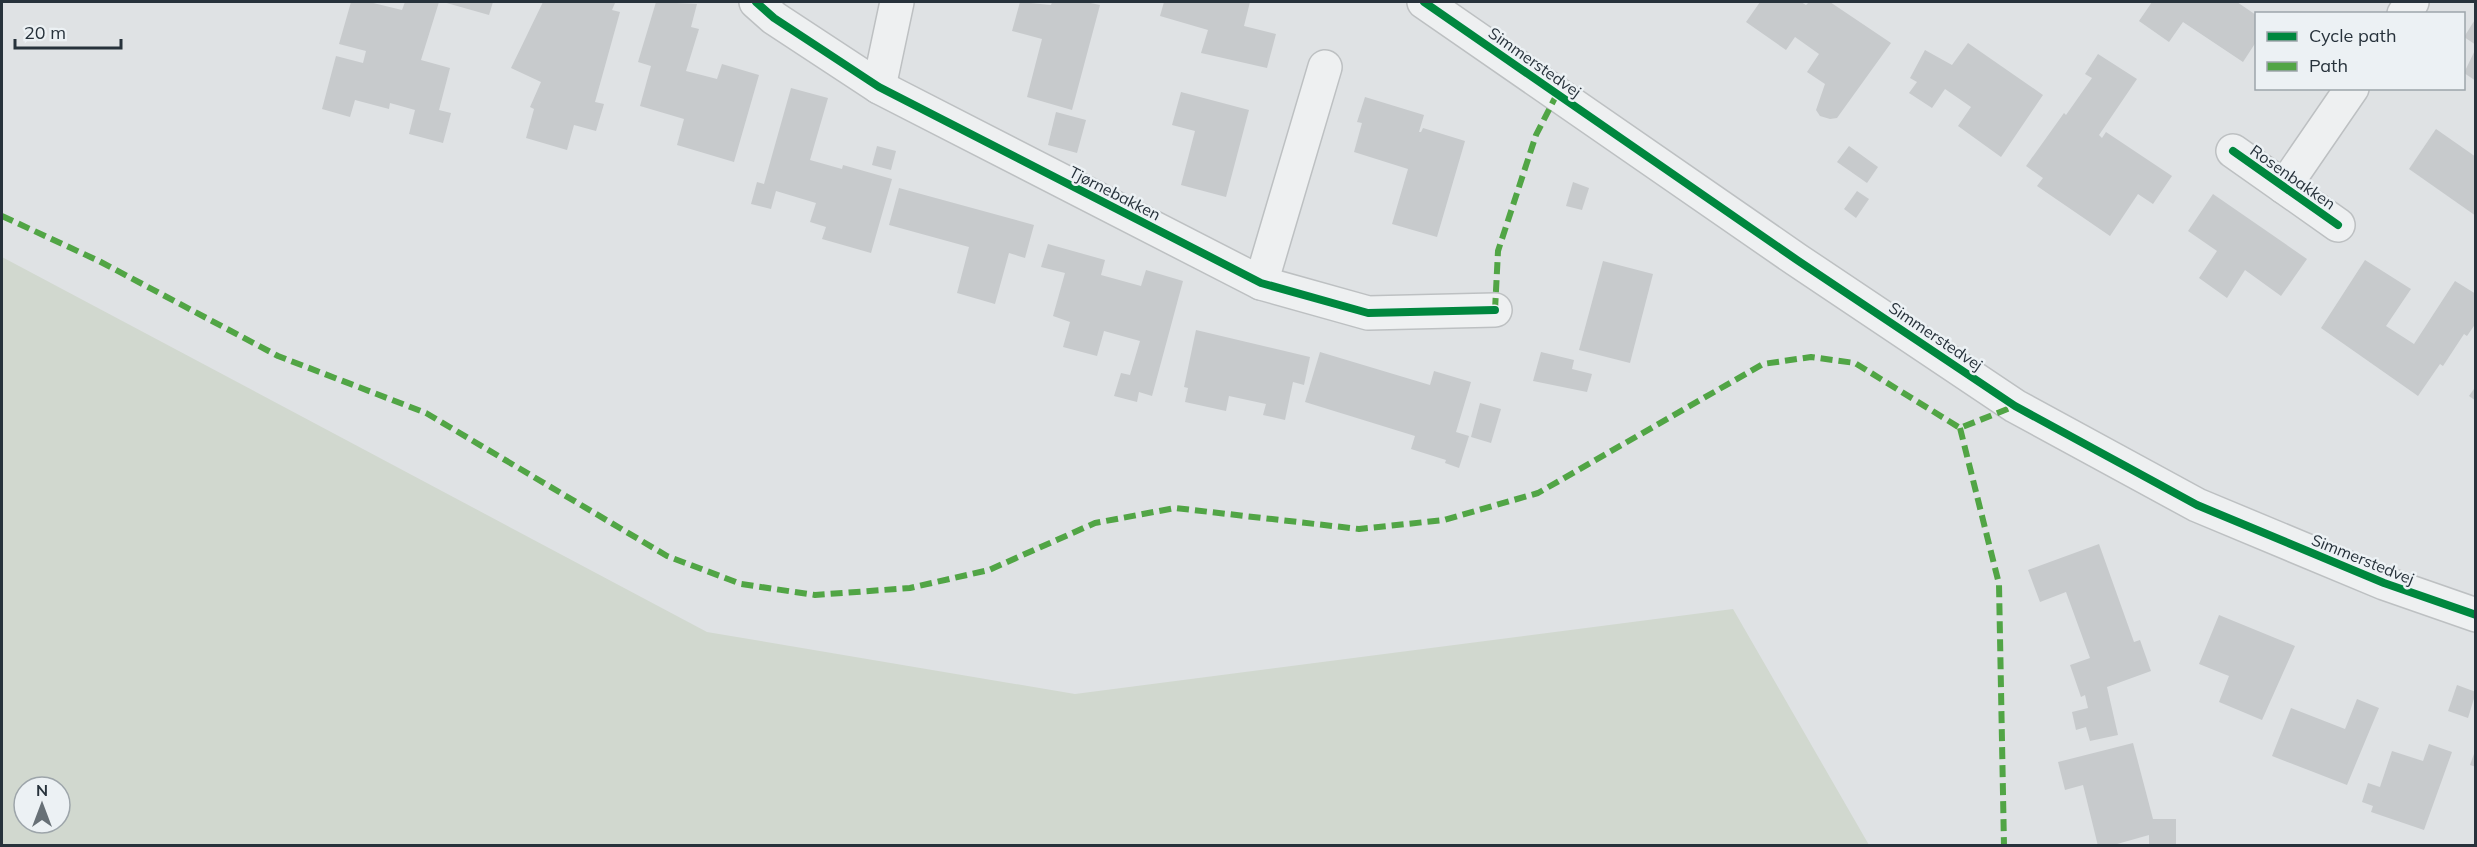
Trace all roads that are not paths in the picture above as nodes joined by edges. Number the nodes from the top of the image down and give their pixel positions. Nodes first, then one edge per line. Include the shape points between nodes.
1 (756, 2) edge
2 (897, 2) edge
3 (1424, 2) edge
4 (1325, 67) dead end
5 (879, 87) junction
6 (2351, 90) edge
7 (2233, 152) dead end
8 (2283, 187) junction
9 (2338, 225) dead end
10 (1261, 283) junction
11 (1495, 310) dead end
12 (2475, 615) edge

1 - 5 street, Tjørnebakken
2 - 5 street
3 - 12 street, Simmerstedvej via 2015,406 2197,505 2384,583
4 - 10 street
5 - 10 street, Tjørnebakken
6 - 8 street, Rosenbakken
7 - 8 street, Rosenbakken
8 - 9 street, Rosenbakken
10 - 11 street, Tjørnebakken via 1368,313

